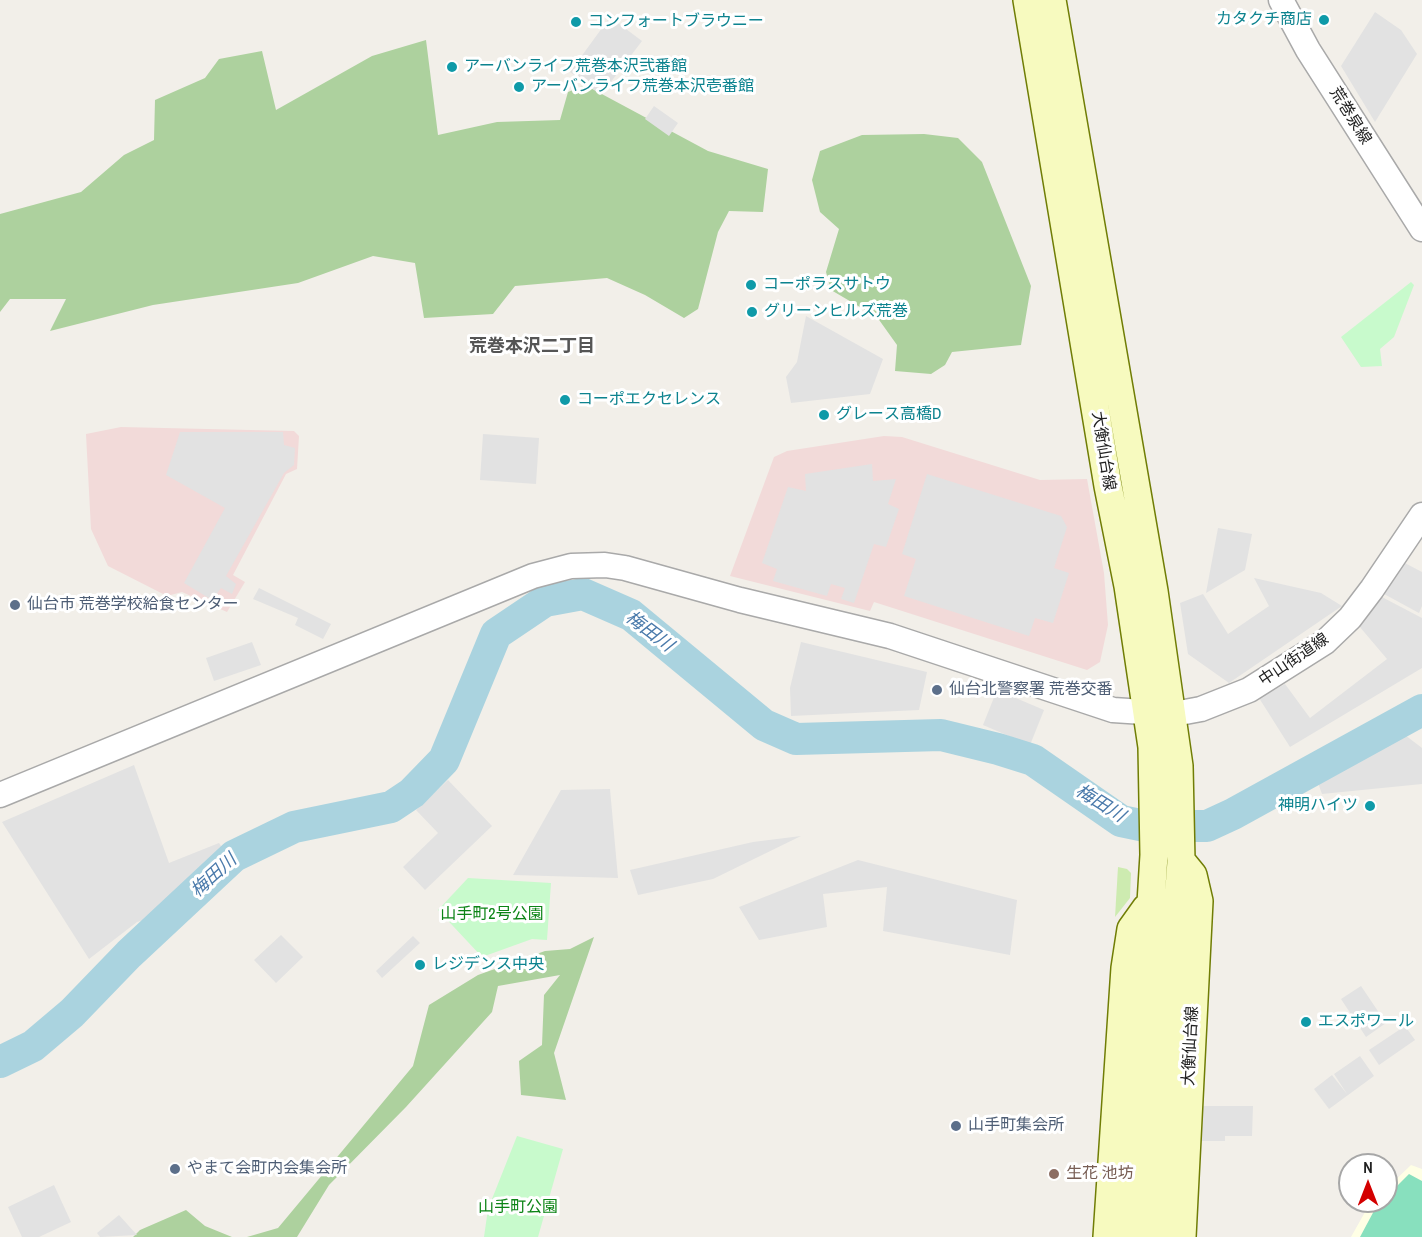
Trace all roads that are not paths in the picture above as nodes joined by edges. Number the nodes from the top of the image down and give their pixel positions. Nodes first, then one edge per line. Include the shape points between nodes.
1 (1027, 0) edge
2 (1052, 0) edge
3 (1281, 0) edge
4 (1422, 229) edge
5 (1114, 442) junction
6 (1422, 515) edge
7 (1160, 714) junction
8 (0, 795) edge
9 (1181, 851) junction
10 (1149, 905) junction
11 (1183, 1200) junction
12 (1107, 1237) edge
13 (1130, 1237) edge
14 (1156, 1237) edge
15 (1173, 1237) edge
16 (1182, 1237) edge

1 - 5 main road, 大衡仙台線
2 - 5 main road, 大衡仙台線
3 - 4 street, 荒巻泉線 via 1308,50
5 - 7 main road, 大衡仙台線 via 1128,586
6 - 7 street, 中山街道線 via 1356,610 1325,642 1249,690 1202,709
7 - 8 street, 中山街道線 via 1113,710 890,636 666,578 605,565 571,566 533,576
7 - 9 main road, 大衡仙台線 via 1181,804
7 - 10 main road, 大衡仙台線 via 1152,747 1154,842
9 - 11 main road, 大衡仙台線 via 1193,875 1199,901
9 - 14 main road, 大衡仙台線
10 - 12 main road via 1131,929 1125,968
10 - 13 main road, 大衡仙台線
11 - 15 main road via 1176,1199
11 - 16 main road, 大衡仙台線

